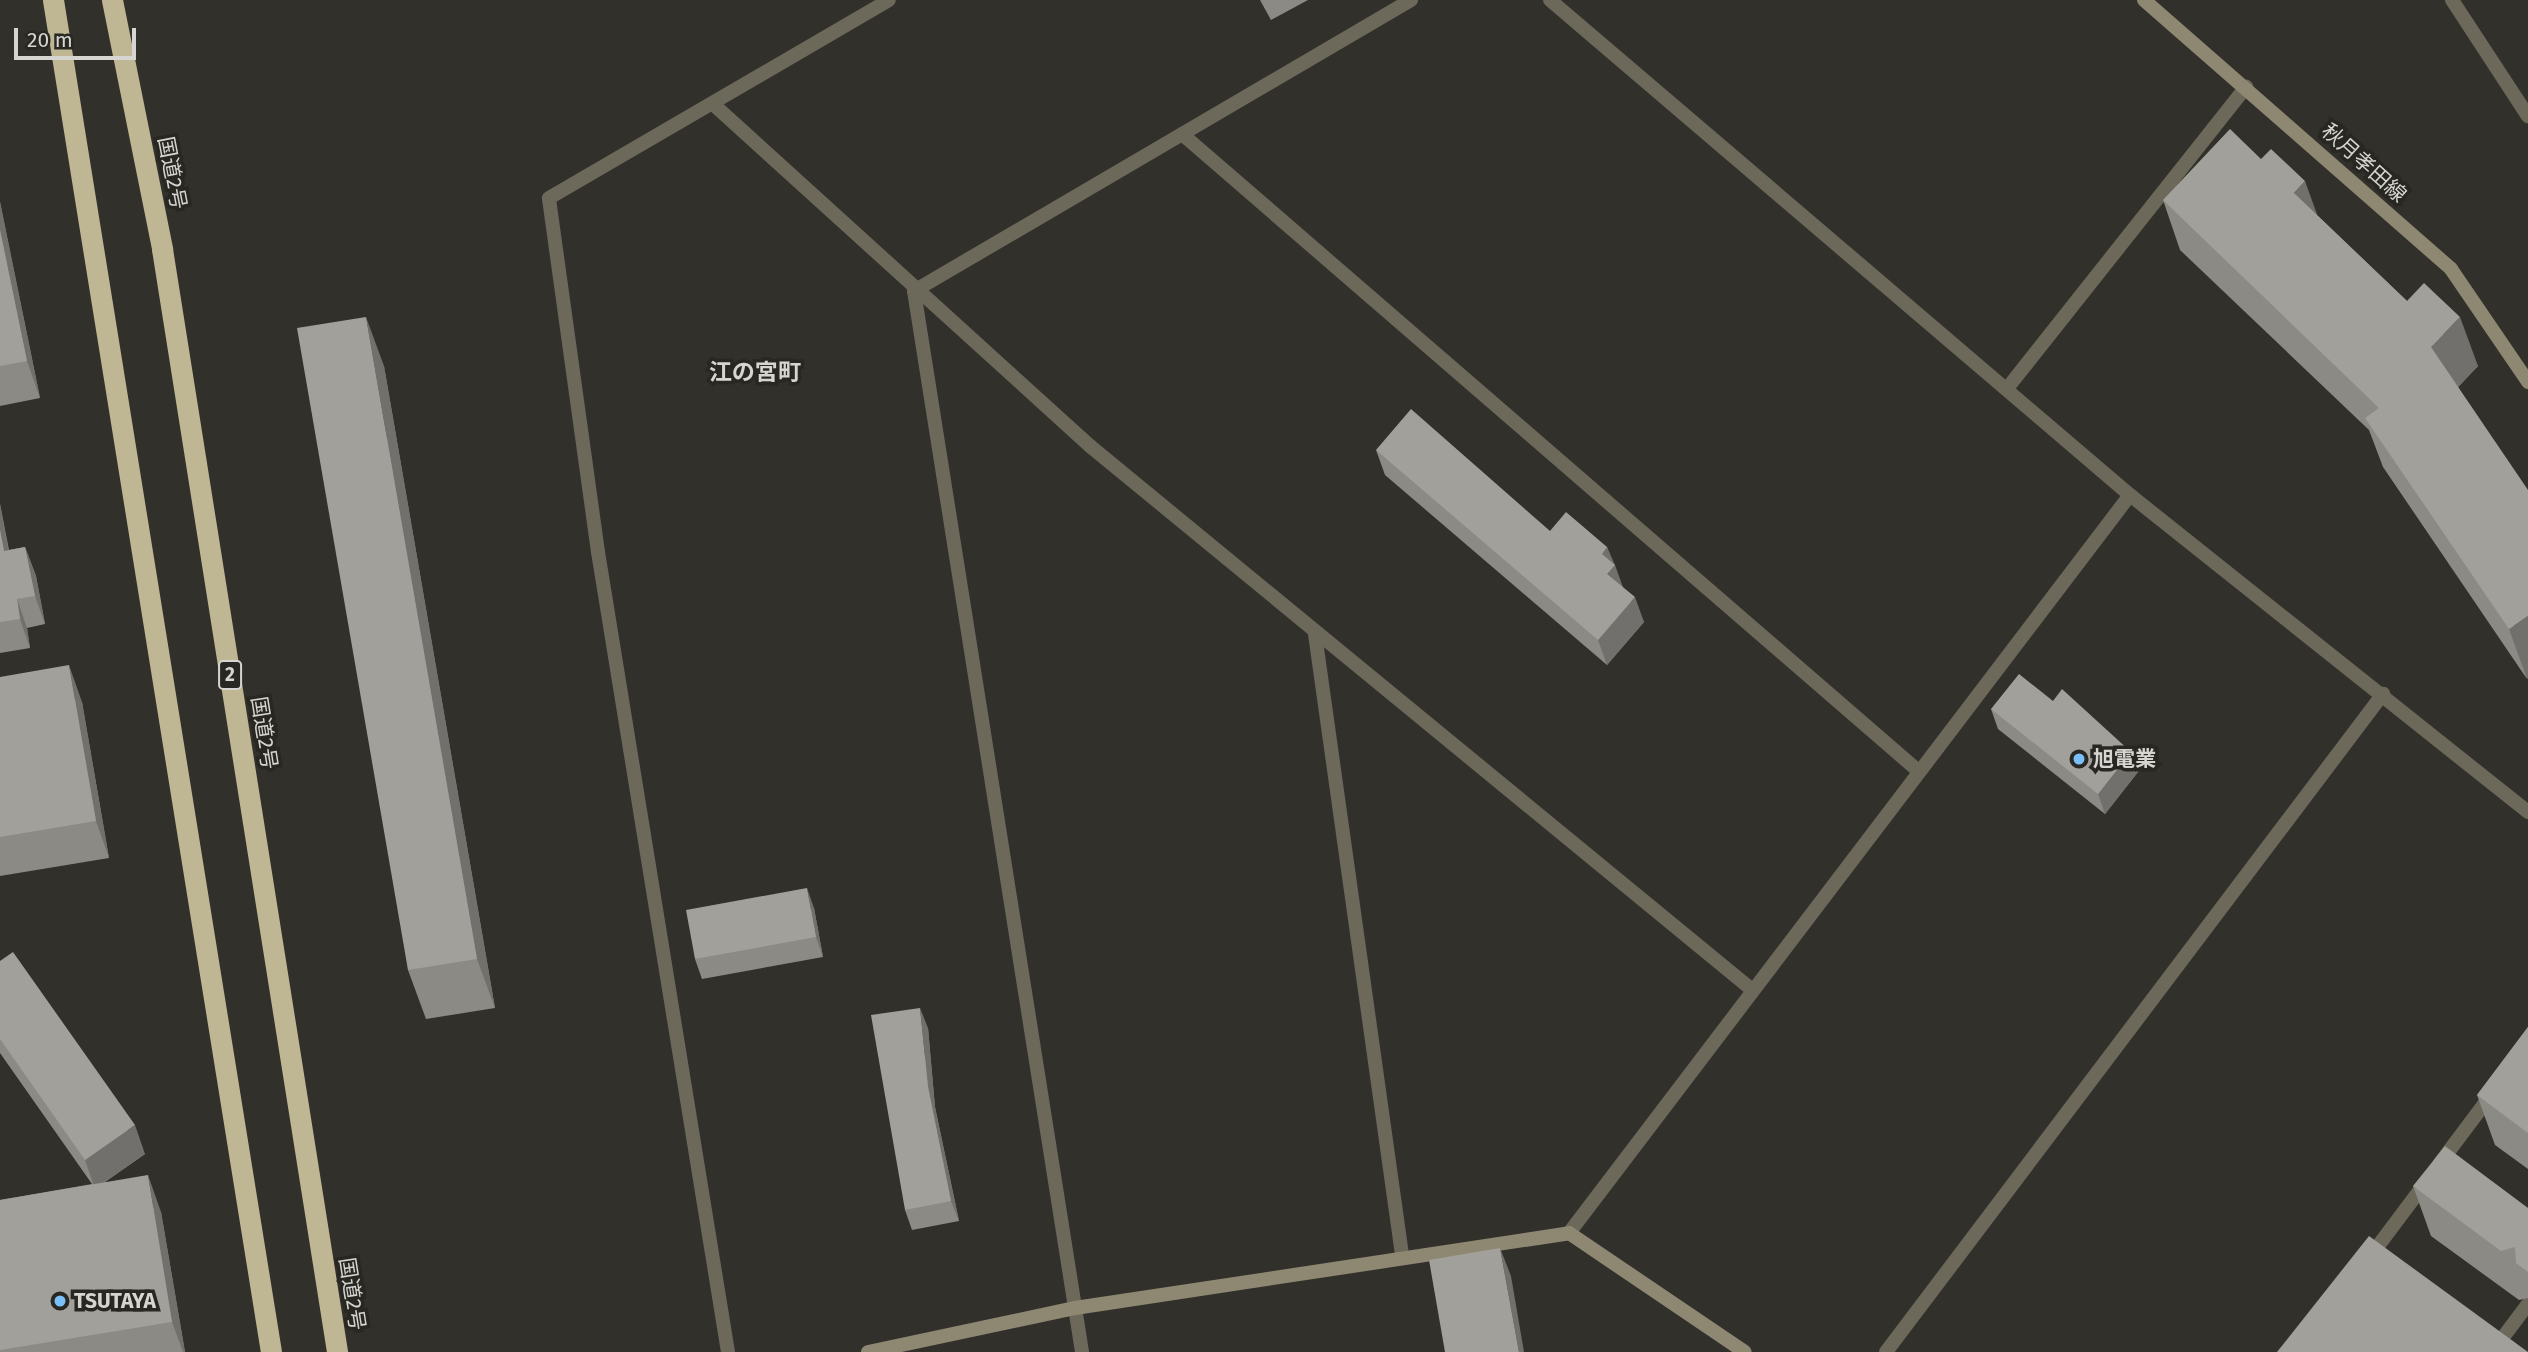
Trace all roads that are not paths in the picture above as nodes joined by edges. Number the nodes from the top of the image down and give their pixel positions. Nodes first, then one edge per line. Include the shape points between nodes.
1 (53, 0) edge
2 (112, 0) edge
3 (889, 0) edge
4 (1411, 0) edge
5 (1550, 0) edge
6 (2144, 0) edge
7 (2452, 0) edge
8 (2246, 86) junction
9 (713, 104) junction
10 (2528, 116) edge
11 (1182, 134) junction
12 (914, 290) junction
13 (2528, 382) edge
14 (2009, 386) junction
15 (2130, 495) junction
16 (1315, 634) junction
17 (2384, 694) junction
18 (1916, 769) junction
19 (2528, 813) edge
20 (1751, 989) junction
21 (2503, 1079) edge
22 (1569, 1233) junction
23 (1402, 1255) junction
24 (2355, 1276) edge
25 (2528, 1304) edge
26 (1075, 1308) junction
27 (271, 1352) edge
28 (337, 1352) edge
29 (728, 1352) edge
30 (868, 1352) edge
31 (1082, 1352) edge
32 (1745, 1352) edge
33 (1886, 1352) edge
34 (2492, 1352) edge

1 - 27 highway
2 - 28 highway, 国道2号 / 2 via 162,249
3 - 9 street
4 - 11 street
5 - 14 street
6 - 8 street, 秋月孝田線
7 - 10 street
8 - 13 street, 秋月孝田線 via 2451,269
8 - 14 street
9 - 12 street
9 - 29 street via 550,198 598,552
11 - 12 street
11 - 18 street
12 - 16 street
12 - 26 street
14 - 15 street
15 - 17 street
15 - 18 street
16 - 20 street
16 - 23 street
17 - 19 street
17 - 33 street
18 - 20 street
20 - 22 street
21 - 24 street
22 - 23 street
22 - 32 street
23 - 26 street
25 - 34 street
26 - 30 street
26 - 31 street

